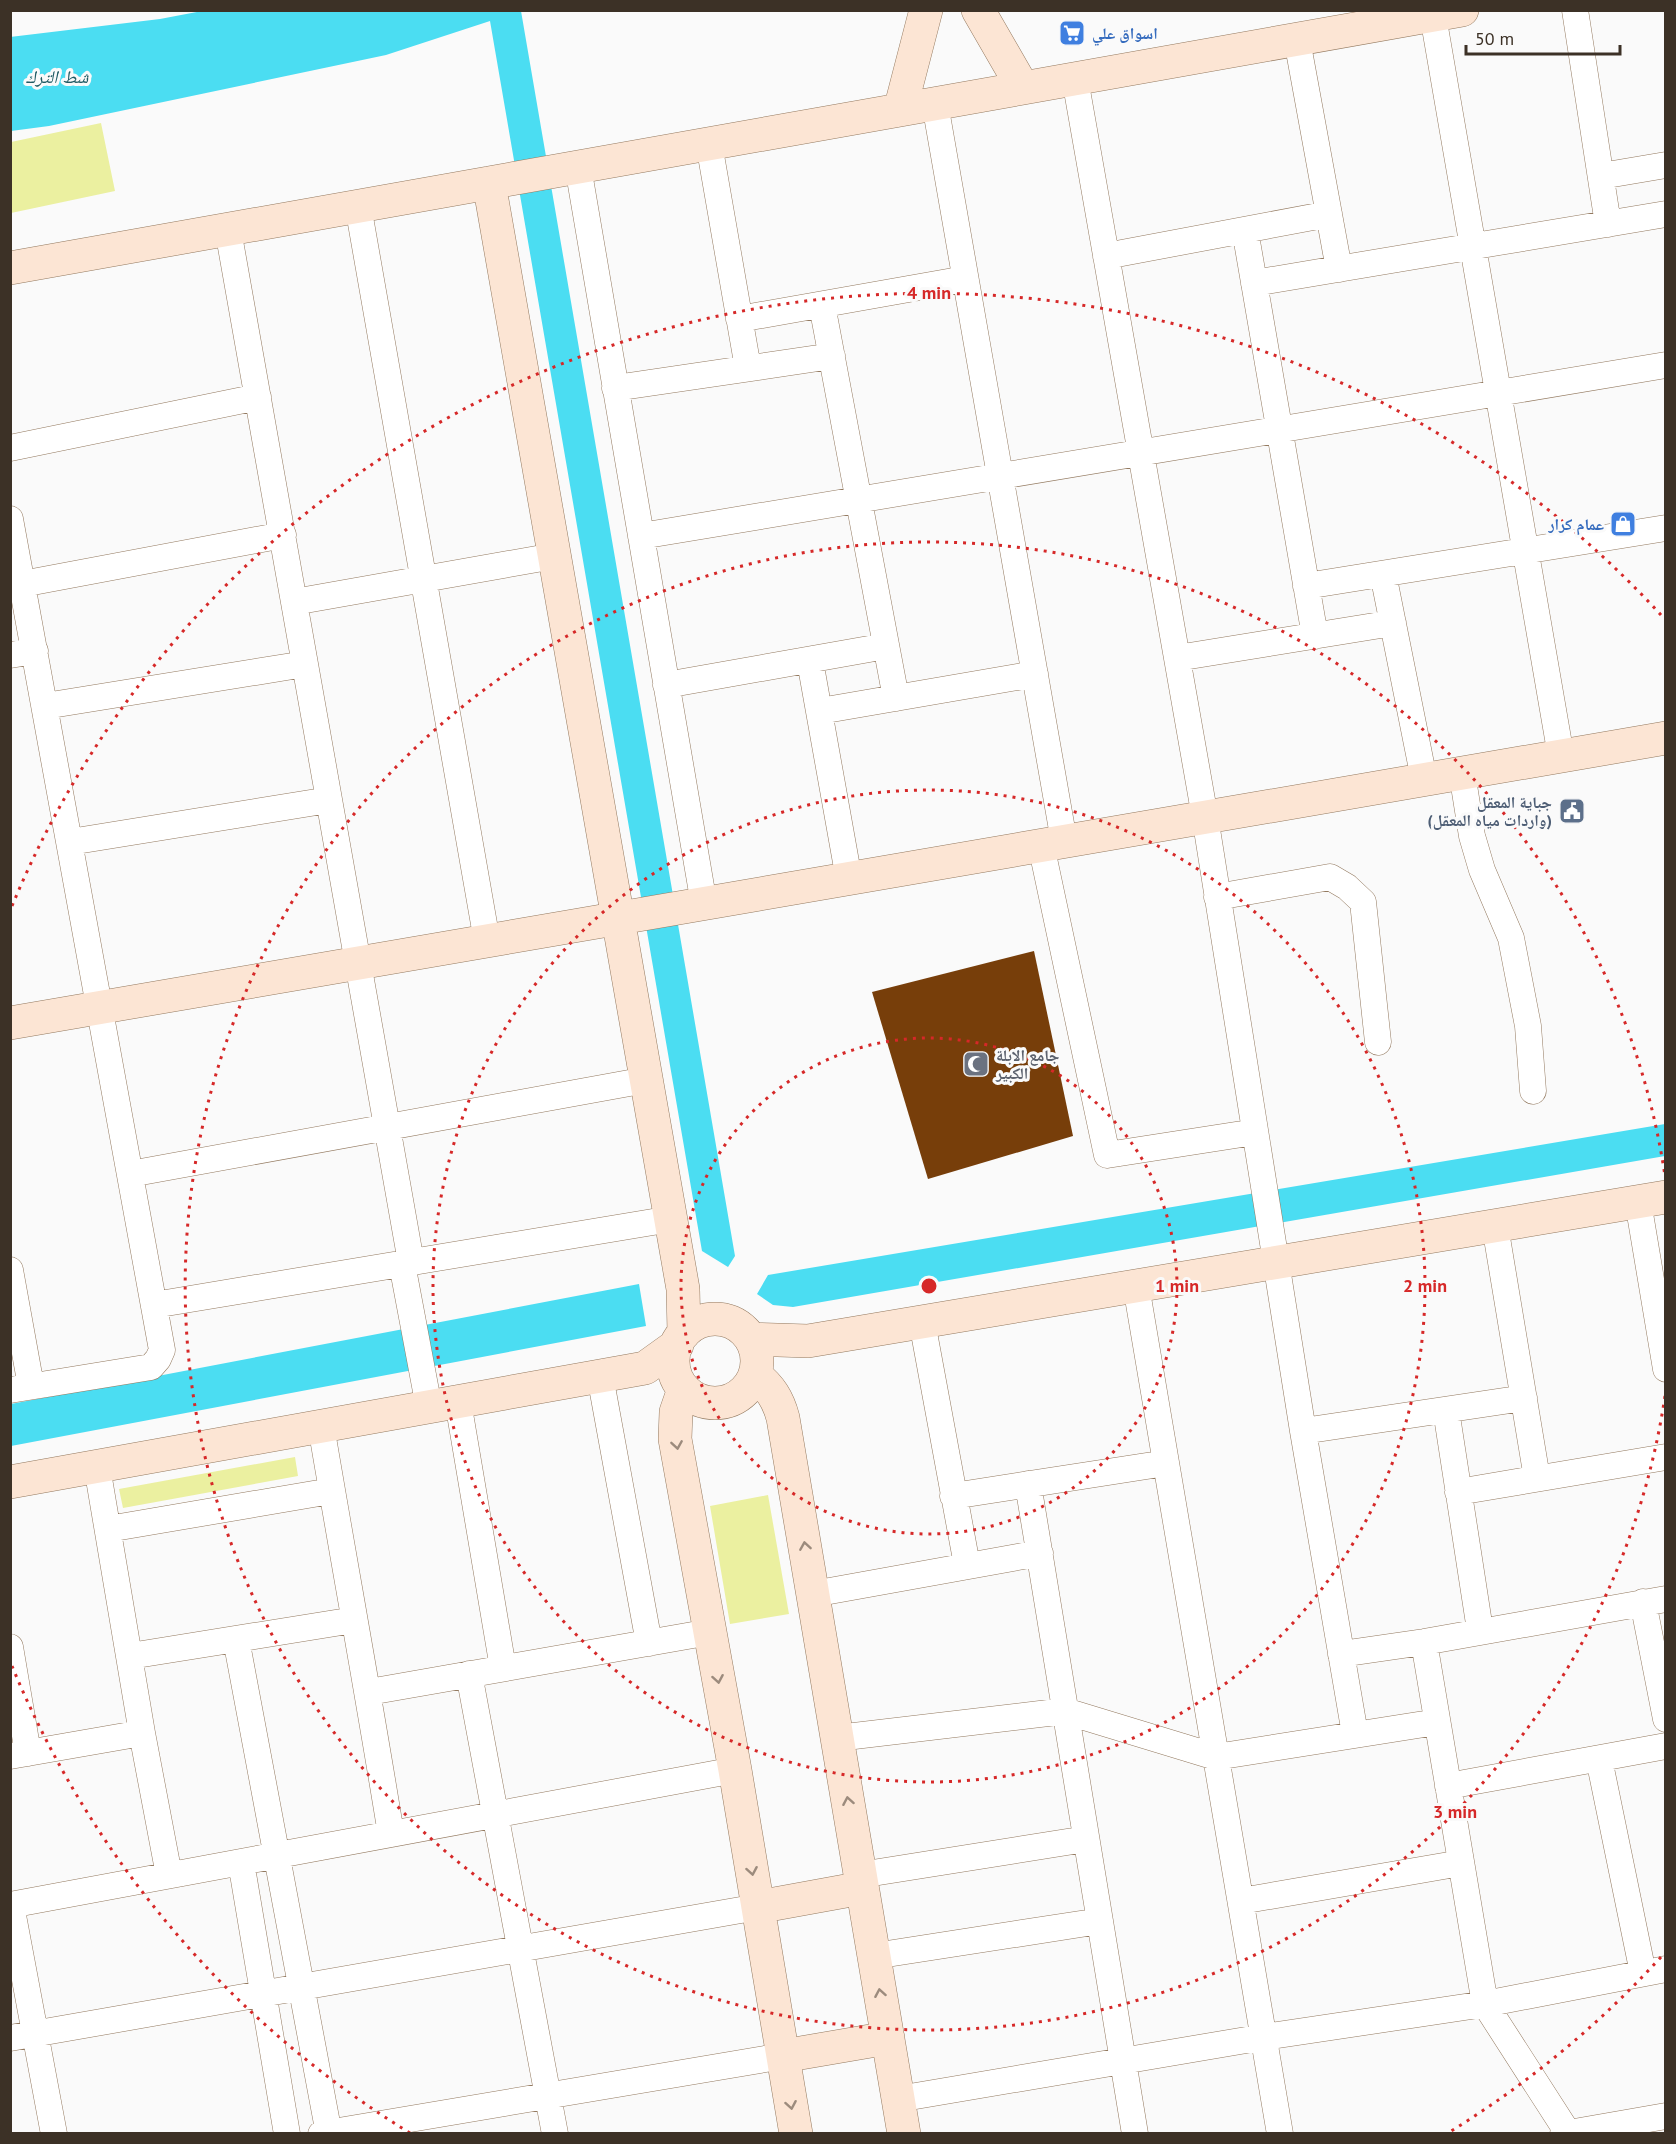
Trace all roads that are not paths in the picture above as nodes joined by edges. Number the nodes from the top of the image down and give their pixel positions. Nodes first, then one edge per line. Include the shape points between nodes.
1 (926, 10) edge
2 (978, 10) edge
3 (1575, 10) edge
4 (1447, 13) edge
5 (1297, 40) junction
6 (1075, 79) junction
7 (1023, 88) junction
8 (934, 104) junction
9 (900, 110) junction
10 (709, 144) junction
11 (1665, 165) edge
12 (578, 167) junction
13 (1601, 176) junction
14 (489, 183) junction
15 (358, 206) junction
16 (1329, 214) junction
17 (1665, 214) edge
18 (1608, 224) junction
19 (228, 230) junction
20 (1245, 230) junction
21 (1473, 247) junction
22 (1106, 256) junction
23 (10, 268) edge
24 (1339, 269) junction
25 (965, 279) junction
26 (1254, 283) junction
27 (822, 305) junction
28 (739, 319) junction
29 (832, 356) junction
30 (1665, 365) edge
31 (748, 368) junction
32 (615, 388) junction
33 (1498, 393) junction
34 (258, 397) junction
35 (1279, 429) junction
36 (10, 448) edge
37 (1141, 453) junction
38 (1000, 476) junction
39 (859, 500) junction
40 (10, 519) edge
41 (1665, 528) edge
42 (283, 535) junction
43 (641, 536) junction
44 (1526, 551) junction
45 (554, 556) junction
46 (1383, 574) junction
47 (424, 579) junction
48 (22, 584) junction
49 (1306, 586) junction
50 (294, 602) junction
51 (1393, 623) junction
52 (1314, 636) junction
53 (886, 646) junction
54 (23, 653) edge
55 (1176, 658) junction
56 (810, 661) junction
57 (305, 664) junction
58 (1035, 674) junction
59 (666, 685) junction
60 (896, 698) junction
61 (45, 706) junction
62 (820, 711) junction
63 (1665, 738) edge
64 (1561, 756) junction
65 (1462, 773) junction
66 (1424, 779) junction
67 (329, 800) junction
68 (1204, 817) junction
69 (69, 842) junction
70 (1053, 843) junction
71 (849, 879) junction
72 (1218, 897) junction
73 (704, 904) junction
74 (618, 918) junction
75 (487, 941) junction
76 (358, 963) junction
77 (100, 1007) junction
78 (10, 1023) edge
79 (1378, 1042) dead end
80 (646, 1080) junction
81 (1533, 1091) dead end
82 (387, 1126) junction
83 (1255, 1132) junction
84 (130, 1174) junction
85 (1652, 1200) edge
86 (671, 1219) junction
87 (1495, 1226) junction
88 (407, 1263) junction
89 (1276, 1263) junction
90 (10, 1270) edge
91 (1136, 1286) junction
92 (683, 1289) junction
93 (154, 1305) junction
94 (721, 1319) junction
95 (922, 1322) junction
96 (680, 1339) junction
97 (754, 1359) junction
98 (645, 1368) junction
99 (1665, 1369) edge
100 (600, 1376) junction
101 (682, 1386) junction
102 (21, 1388) edge
103 (1524, 1398) junction
104 (443, 1404) junction
105 (1446, 1410) junction
106 (321, 1426) junction
107 (1303, 1431) junction
108 (1665, 1457) edge
109 (1166, 1462) junction
110 (97, 1467) junction
111 (1537, 1478) junction
112 (10, 1482) edge
113 (1028, 1484) junction
114 (332, 1491) junction
115 (1458, 1492) junction
116 (953, 1496) junction
117 (108, 1528) junction
118 (1040, 1553) junction
119 (967, 1565) junction
120 (813, 1594) junction
121 (1654, 1601) edge
122 (354, 1620) junction
123 (1480, 1630) junction
124 (710, 1632) junction
125 (236, 1639) junction
126 (650, 1642) junction
127 (1424, 1642) junction
128 (1341, 1654) junction
129 (130, 1656) junction
130 (12, 1658) edge
131 (503, 1668) junction
132 (469, 1674) junction
133 (369, 1692) junction
134 (1065, 1711) junction
135 (1665, 1719) edge
136 (1437, 1722) junction
137 (142, 1733) junction
138 (1355, 1734) junction
139 (837, 1738) junction
140 (1665, 1746) edge
141 (20, 1755) edge
142 (1216, 1757) junction
143 (1599, 1759) junction
144 (735, 1770) junction
145 (1448, 1786) junction
146 (495, 1815) junction
147 (391, 1834) junction
148 (1086, 1839) junction
149 (277, 1855) junction
150 (241, 1862) junction
151 (1461, 1863) junction
152 (169, 1875) junction
153 (861, 1882) junction
154 (1240, 1901) junction
155 (11, 1905) edge
156 (758, 1907) junction
157 (1100, 1921) junction
158 (520, 1948) junction
159 (874, 1956) junction
160 (1654, 1971) edge
161 (301, 1987) junction
162 (263, 1994) junction
163 (1485, 2004) junction
164 (23, 2035) edge
165 (1264, 2037) junction
166 (888, 2038) junction
167 (783, 2056) junction
168 (1123, 2061) junction
169 (548, 2096) junction
170 (898, 2099) junction
171 (1656, 2123) edge
172 (54, 2133) edge
173 (287, 2133) edge
174 (326, 2133) edge
175 (555, 2133) edge
176 (796, 2133) edge
177 (904, 2133) edge
178 (1135, 2133) edge
179 (1280, 2133) edge
180 (1566, 2133) edge

1 - 9 street
2 - 7 street
3 - 13 street
4 - 5 street
4 - 21 street
5 - 6 street
5 - 16 street
6 - 7 street
6 - 22 street
7 - 8 street
8 - 9 street
8 - 25 street
9 - 10 street
10 - 12 street
10 - 28 street
11 - 13 street
12 - 14 street
12 - 32 street
13 - 18 street
14 - 15 street
14 - 45 street
15 - 19 street
15 - 47 street
16 - 20 street
16 - 24 street
17 - 18 street
18 - 21 street
19 - 23 street
19 - 34 street
20 - 22 street
20 - 26 street
21 - 24 street
21 - 33 street
22 - 37 street
24 - 26 street
25 - 27 street
25 - 38 street
26 - 35 street
27 - 28 street
27 - 29 street
28 - 31 street
29 - 31 street
29 - 39 street
30 - 33 street
31 - 32 street
32 - 43 street
33 - 35 street
33 - 44 street
34 - 36 street
34 - 42 street
35 - 37 street
35 - 49 street
37 - 38 street
37 - 55 street
38 - 39 street
38 - 58 street
39 - 43 street
39 - 53 street
40 - 48 street
41 - 44 street
42 - 48 street
42 - 50 street
43 - 59 street
44 - 46 street
44 - 64 street
45 - 47 street
45 - 74 street
46 - 49 street
46 - 51 street
47 - 50 street
47 - 75 street
48 - 54 street
49 - 52 street
50 - 57 street
51 - 52 street
51 - 66 street
52 - 55 street
53 - 56 street
53 - 60 street
54 - 61 street
55 - 68 street
56 - 59 street
56 - 62 street
57 - 61 street
57 - 67 street
58 - 60 street
58 - 70 street
59 - 73 street
60 - 62 street
61 - 69 street
62 - 71 street
63 - 64 street
64 - 65 street
65 - 66 street
65 - 81 street via 1482,870 1511,938 1528,1026
66 - 68 street
67 - 69 street
67 - 76 street
68 - 70 street
68 - 72 street
69 - 77 street
70 - 71 street
70 - 83 street via 1107,1155
71 - 73 street
72 - 79 street via 1330,877 1347,886 1363,902
72 - 83 street
73 - 74 street
74 - 75 street
74 - 80 street
75 - 76 street
76 - 77 street
76 - 82 street
77 - 78 street
77 - 84 street
80 - 82 street
80 - 86 street
82 - 84 street
82 - 88 street
83 - 89 street
84 - 93 street
85 - 87 street
85 - 99 street
86 - 88 street
86 - 92 street
87 - 89 street
87 - 103 street
88 - 93 street
88 - 104 street
89 - 91 street
89 - 107 street
90 - 102 street
91 - 95 street
91 - 109 street
92 - 94 street
92 - 96 street
93 - 102 street via 162,1350 151,1367
94 - 96 street via 694,1324
94 - 97 street via 739,1326
95 - 97 street via 808,1341
95 - 116 street
96 - 98 street
96 - 101 street via 674,1364
97 - 101 street via 749,1385 729,1400 705,1401
120 -> 97 street via 783,1418
98 - 100 street
98 - 101 street
100 - 104 street
100 - 126 street
101 -> 124 street via 675,1438
103 - 105 street
103 - 111 street
104 - 106 street
104 - 131 street
105 - 107 street
105 - 115 street
106 - 110 street
106 - 114 street
107 - 128 street
108 - 111 street
109 - 113 street
109 - 142 street
110 - 112 street
110 - 117 street
111 - 115 street
113 - 116 street
113 - 118 street
114 - 117 street
114 - 122 street
115 - 123 street
116 - 119 street
117 - 129 street
118 - 119 street
118 - 134 street
119 - 120 street
120 - 139 street
121 - 123 street
121 - 135 street
122 - 125 street
122 - 133 street
123 - 127 street
124 - 126 street
124 -> 144 street
125 - 129 street
125 - 149 street
126 - 131 street
127 - 128 street
127 - 136 street
128 - 138 street
129 - 137 street
130 - 141 street
131 - 132 street
132 - 133 street
132 - 146 street
133 - 147 street
134 - 139 street
134 - 142 street
134 - 148 street
136 - 138 street
136 - 145 street
137 - 141 street
137 - 152 street
138 - 142 street
153 -> 139 street
140 - 143 street
142 - 154 street
143 - 145 street
143 - 160 street
144 - 146 street
144 -> 156 street
145 - 151 street
146 - 147 street
146 - 158 street
147 - 149 street
148 - 153 street
148 - 157 street
149 - 150 street
149 - 161 street
150 - 152 street
150 - 162 street
151 - 154 street
151 - 163 street
152 - 155 street
153 - 156 street
153 - 159 street
154 - 165 street
155 - 164 street
156 - 158 street
156 - 167 street
157 - 159 street
157 - 168 street
158 - 161 street
158 - 169 street
166 -> 159 street
160 - 163 street
161 - 162 street
161 - 174 street
162 - 164 street
162 - 173 street
163 - 165 street
163 - 180 street
164 - 172 street
165 - 168 street
165 - 179 street
166 - 167 street
166 - 170 street
167 - 169 street
167 -> 176 street
168 - 170 street
168 - 178 street
169 - 174 street
169 - 175 street
170 - 177 street
171 - 180 street

